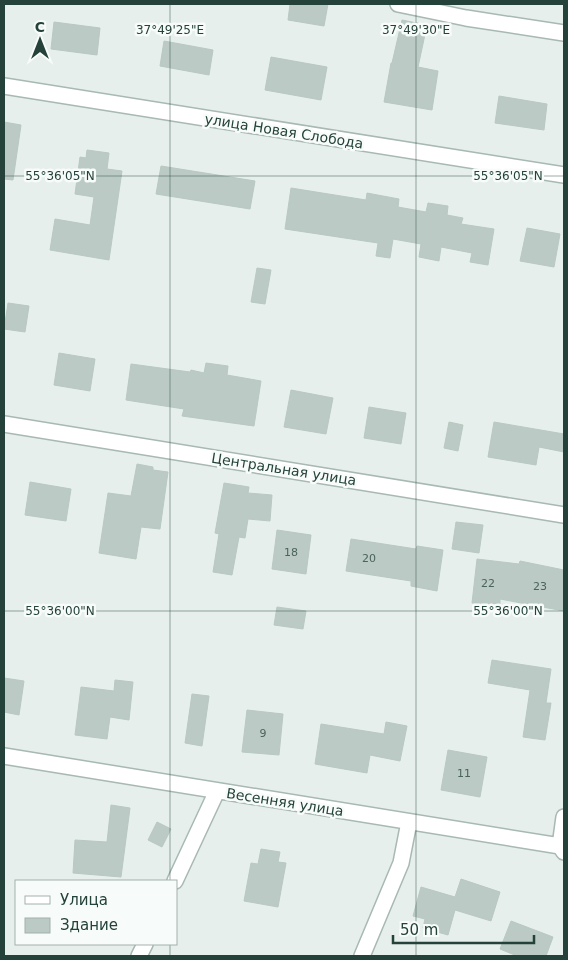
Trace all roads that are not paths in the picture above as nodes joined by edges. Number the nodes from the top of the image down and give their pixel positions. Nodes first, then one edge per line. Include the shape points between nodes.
1 (398, 4) edge
2 (564, 33) edge
3 (4, 86) edge
4 (564, 175) edge
5 (4, 424) edge
6 (564, 515) edge
7 (4, 756) edge
8 (218, 791) junction
9 (564, 817) edge
10 (409, 822) junction
11 (562, 849) edge
12 (175, 880) edge
13 (362, 956) edge

1 - 2 street
3 - 4 street, улица Новая Слобода
5 - 6 street, Центральная улица
7 - 8 street, Весенняя улица
8 - 10 street, Весенняя улица
8 - 12 street
9 - 11 street
10 - 11 street, Весенняя улица
10 - 13 street via 401,863

